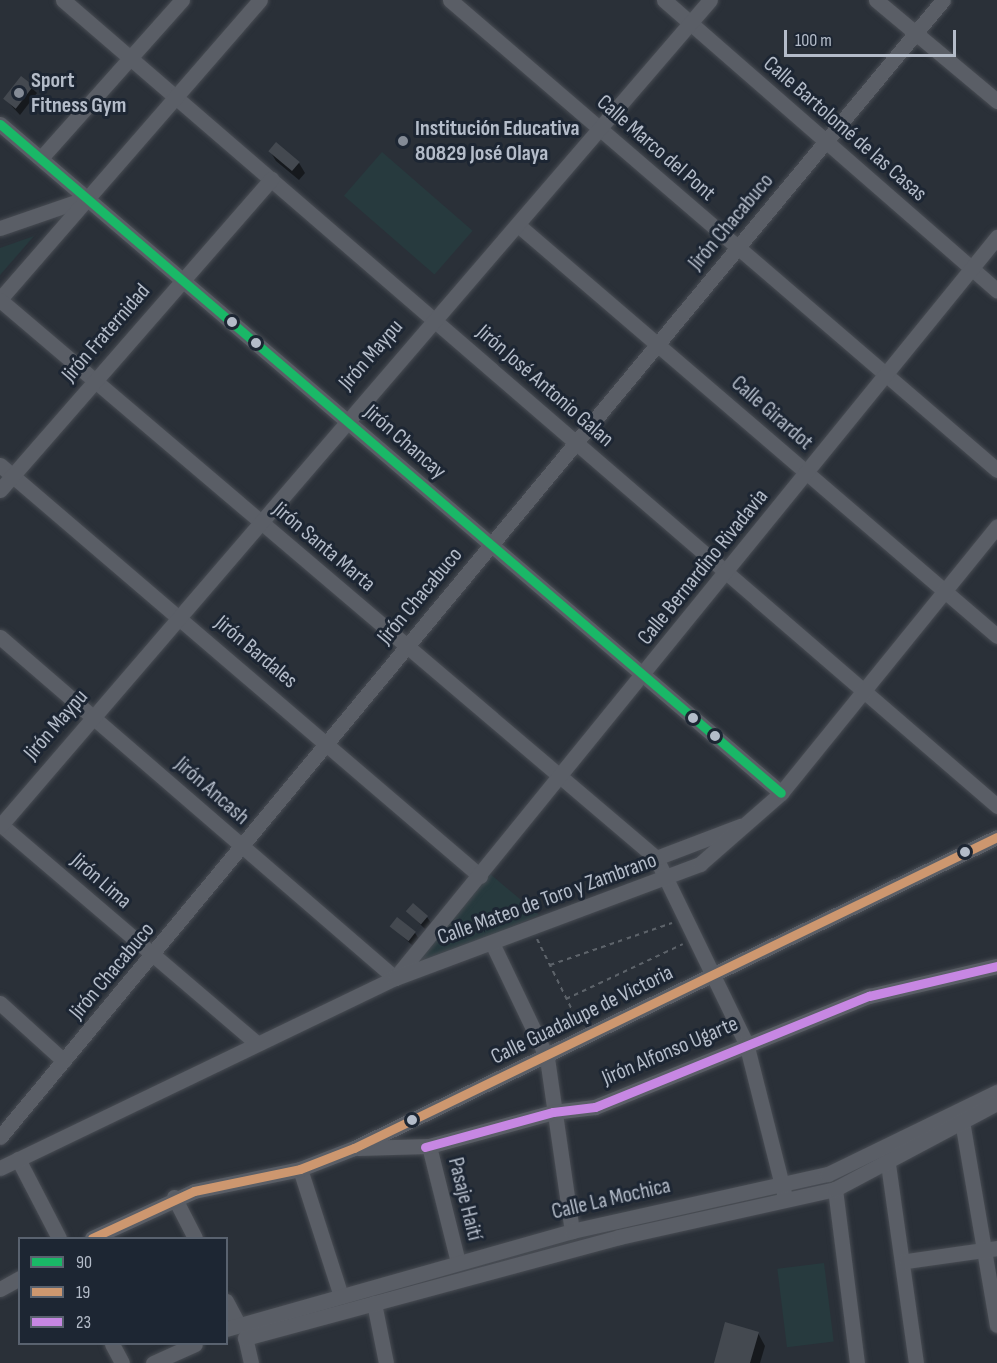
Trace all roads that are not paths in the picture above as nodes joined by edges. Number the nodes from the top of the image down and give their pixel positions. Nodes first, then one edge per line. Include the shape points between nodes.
1 (63, 0) edge
2 (182, 0) edge
3 (450, 0) edge
4 (664, 0) edge
5 (710, 0) edge
6 (876, 0) edge
7 (943, 0) edge
8 (255, 2) edge
9 (690, 23) junction
10 (915, 34) junction
11 (131, 59) junction
12 (175, 97) junction
13 (997, 101) edge
14 (0, 123) edge
15 (599, 128) junction
16 (826, 143) junction
17 (41, 158) junction
18 (271, 179) junction
19 (87, 198) junction
20 (518, 225) junction
21 (0, 228) edge
22 (997, 237) edge
23 (737, 248) junction
24 (971, 270) junction
25 (182, 281) junction
26 (997, 291) edge
27 (0, 299) edge
28 (433, 318) junction
29 (658, 345) junction
30 (885, 376) junction
31 (94, 380) junction
32 (345, 420) junction
33 (578, 444) junction
34 (0, 465) edge
35 (997, 470) edge
36 (807, 473) junction
37 (13, 476) junction
38 (0, 490) edge
39 (263, 525) junction
40 (997, 526) edge
41 (491, 546) junction
42 (728, 573) junction
43 (944, 591) junction
44 (179, 616) junction
45 (997, 636) edge
46 (0, 637) edge
47 (408, 646) junction
48 (644, 676) junction
49 (865, 693) junction
50 (93, 718) junction
51 (330, 744) junction
52 (560, 778) junction
53 (782, 793) junction
54 (997, 806) edge
55 (754, 820) junction
56 (0, 825) edge
57 (997, 837) edge
58 (244, 849) junction
59 (656, 858) junction
60 (480, 876) junction
61 (668, 880) junction
62 (492, 943) junction
63 (154, 956) junction
64 (997, 966) edge
65 (713, 976) junction
66 (395, 978) junction
67 (0, 1004) edge
68 (255, 1042) junction
69 (746, 1043) junction
70 (547, 1058) junction
71 (64, 1061) junction
72 (997, 1092) edge
73 (997, 1103) edge
74 (553, 1112) junction
75 (962, 1121) junction
76 (0, 1137) edge
77 (429, 1146) junction
78 (354, 1148) junction
79 (18, 1159) junction
80 (888, 1164) junction
81 (0, 1168) edge
82 (300, 1169) junction
83 (835, 1189) junction
84 (783, 1190) junction
85 (174, 1197) junction
86 (572, 1231) junction
87 (58, 1237) edge
88 (96, 1237) edge
89 (194, 1237) edge
90 (991, 1249) edge
91 (906, 1261) junction
92 (458, 1262) junction
93 (18, 1279) edge
94 (0, 1289) edge
95 (340, 1293) junction
96 (374, 1303) junction
97 (228, 1307) edge
98 (997, 1325) edge
99 (236, 1330) edge
100 (113, 1345) edge
101 (193, 1345) edge
102 (122, 1363) edge
103 (153, 1363) edge
104 (251, 1363) edge
105 (386, 1363) edge
106 (857, 1363) edge
107 (916, 1363) edge

1 - 11 street, Jirón José Antonio Galan
2 - 11 street
3 - 15 street, Calle Marco del Pont
4 - 9 street, Calle Bartolomé de las Casas
5 - 9 street, Jirón Maypu
6 - 10 street
7 - 10 street, Jirón Chacabuco
8 - 12 street
9 - 15 street, Jirón Maypu
9 - 16 street, Calle Bartolomé de las Casas
10 - 13 street
10 - 16 street, Jirón Chacabuco
11 - 12 street, Jirón José Antonio Galan
11 - 17 street
12 - 18 street, Jirón José Antonio Galan
12 - 19 street
14 - 17 street, Jirón Chancay
15 - 20 street, Jirón Maypu
15 - 23 street, Calle Marco del Pont
16 - 23 street, Jirón Chacabuco
16 - 24 street, Calle Bartolomé de las Casas
17 - 19 street, Jirón Chancay
18 - 25 street, Jirón Fraternidad
18 - 28 street, Jirón José Antonio Galan
19 - 21 street
19 - 25 street, Jirón Chancay
19 - 27 street
20 - 28 street, Jirón Maypu
20 - 29 street, Calle Girardot
22 - 24 street, Calle Bernardino Rivadavia
23 - 29 street, Jirón Chacabuco
23 - 30 street, Calle Marco del Pont
24 - 26 street, Calle Bartolomé de las Casas
24 - 30 street, Calle Bernardino Rivadavia
25 - 31 street, Jirón Fraternidad
25 - 32 street, Jirón Chancay
27 - 31 street, Jirón Santa Marta
28 - 32 street, Jirón Maypu
28 - 33 street, Jirón José Antonio Galan
29 - 33 street, Jirón Chacabuco
29 - 36 street, Calle Girardot
30 - 35 street, Calle Marco del Pont
30 - 36 street, Calle Bernardino Rivadavia
31 - 37 street, Jirón Fraternidad
31 - 39 street, Jirón Santa Marta
32 - 39 street, Jirón Maypu
32 - 41 street, Jirón Chancay
33 - 41 street, Jirón Chacabuco
33 - 42 street, Jirón José Antonio Galan
34 - 37 street, Jirón Bardales
36 - 42 street, Calle Bernardino Rivadavia
36 - 43 street, Calle Girardot
37 - 38 street, Jirón Fraternidad
37 - 44 street, Jirón Bardales
39 - 44 street, Jirón Maypu
39 - 47 street, Jirón Santa Marta
40 - 43 street, Calle Mateo de Toro y Zambrano
41 - 47 street, Jirón Chacabuco
41 - 48 street, Jirón Chancay
42 - 48 street, Calle Bernardino Rivadavia
42 - 49 street, Jirón José Antonio Galan
43 - 45 street, Calle Girardot
43 - 49 street, Calle Mateo de Toro y Zambrano
44 - 50 street, Jirón Maypu
44 - 51 street, Jirón Bardales
46 - 50 street, Jirón Ancash
47 - 51 street, Jirón Chacabuco
47 - 52 street, Jirón Santa Marta
48 - 52 street, Calle Bernardino Rivadavia
48 - 53 street, Jirón Chancay
49 - 53 street, Calle Mateo de Toro y Zambrano
49 - 54 street, Jirón José Antonio Galan
50 - 56 street, Jirón Maypu
50 - 58 street, Jirón Ancash
51 - 58 street, Jirón Chacabuco
51 - 60 street, Jirón Bardales
52 - 59 street, Jirón Santa Marta
52 - 60 street, Calle Bernardino Rivadavia
53 - 55 street, Calle Mateo de Toro y Zambrano
55 - 59 street
55 - 61 street, Calle Mateo de Toro y Zambrano via 700,864
56 - 63 street, Jirón Lima
57 - 65 street, Calle Guadalupe de Victoria
58 - 63 street, Jirón Chacabuco
58 - 66 street, Jirón Ancash
59 - 61 street, Jirón Santa Marta
60 - 66 street, Calle Bernardino Rivadavia
61 - 62 street, Calle Mateo de Toro y Zambrano
61 - 65 street, Jirón Santa Marta
62 - 66 street, Calle Mateo de Toro y Zambrano
62 - 70 street
63 - 68 street, Jirón Lima
63 - 71 street, Jirón Chacabuco
64 - 69 street, Jirón Alfonso Ugarte via 869,996
65 - 69 street, Jirón Santa Marta
65 - 70 street, Calle Guadalupe de Victoria
66 - 68 street, Calle Mateo de Toro y Zambrano
67 - 71 street
68 - 79 street, Calle Mateo de Toro y Zambrano
69 - 74 street, Jirón Alfonso Ugarte via 600,1105
69 - 84 street, Jirón Santa Marta
70 - 74 street
70 - 78 street, Calle Guadalupe de Victoria
71 - 76 street, Jirón Chacabuco
72 - 84 street, Calle La Mochica via 857,1162
73 - 75 street, Calle La Mochica
74 - 77 street, Jirón Alfonso Ugarte
74 - 86 street
75 - 80 street, Calle La Mochica
75 - 90 street
77 - 78 street, Jirón Alfonso Ugarte
77 - 92 street, Pasaje Haití
78 - 82 street, Calle Guadalupe de Victoria
79 - 81 street, Calle Mateo de Toro y Zambrano
79 - 87 street
80 - 83 street, Calle La Mochica
80 - 91 street
82 - 85 street, Calle Guadalupe de Victoria
82 - 95 street
83 - 84 street, Calle La Mochica
83 - 106 street
84 - 86 street, Calle La Mochica
84 - 96 street, Calle La Mochica
85 - 88 street, Calle Guadalupe de Victoria
85 - 89 street
86 - 92 street, Calle La Mochica
90 - 91 street
90 - 98 street
91 - 107 street
92 - 95 street, Calle La Mochica
93 - 94 street
95 - 99 street, Calle La Mochica
96 - 99 street, Calle La Mochica
96 - 105 street
97 - 99 street
99 - 104 street
100 - 102 street
101 - 103 street

